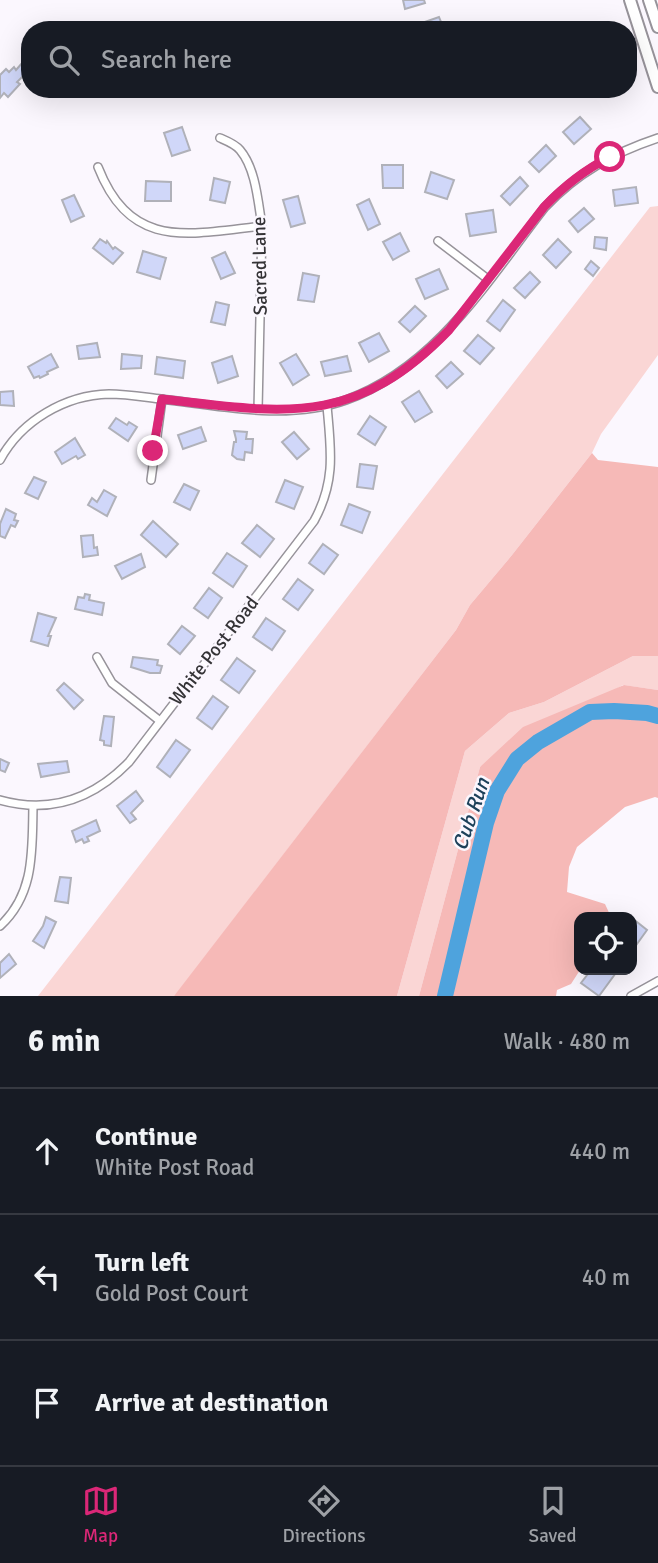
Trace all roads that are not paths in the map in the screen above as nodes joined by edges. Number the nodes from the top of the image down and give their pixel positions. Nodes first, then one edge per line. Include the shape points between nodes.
1 (630, 0) edge
2 (649, 0) edge
3 (637, 21) edge
4 (637, 22) edge
5 (658, 27) edge
6 (658, 87) edge
7 (220, 138) dead end
8 (658, 138) edge
9 (98, 167) dead end
10 (262, 226) junction
11 (438, 241) dead end
12 (489, 279) junction
13 (162, 399) junction
14 (327, 406) junction
15 (258, 410) junction
16 (1, 455) edge
17 (151, 480) dead end
18 (97, 657) dead end
19 (160, 721) junction
20 (0, 800) edge
21 (33, 807) junction
22 (0, 926) edge
23 (658, 981) edge
24 (631, 996) edge

1 - 3 main road
2 - 5 main road
4 - 6 main road
7 - 10 street, Sacred Lane via 246,159
8 - 12 street via 575,177 544,207
9 - 10 street via 119,205 153,229 178,234
10 - 15 street, Sacred Lane
11 - 12 street
12 - 14 street via 449,330 411,365 375,388
13 - 15 street
13 - 16 street via 109,394 69,402 35,420
13 - 17 street
14 - 15 street
14 - 19 street, White Post Road via 331,468 318,513
18 - 19 street via 111,682
19 - 21 street, White Post Road via 129,762 103,785 69,802
20 - 21 street, White Post Road
21 - 22 street via 28,881
23 - 24 street

